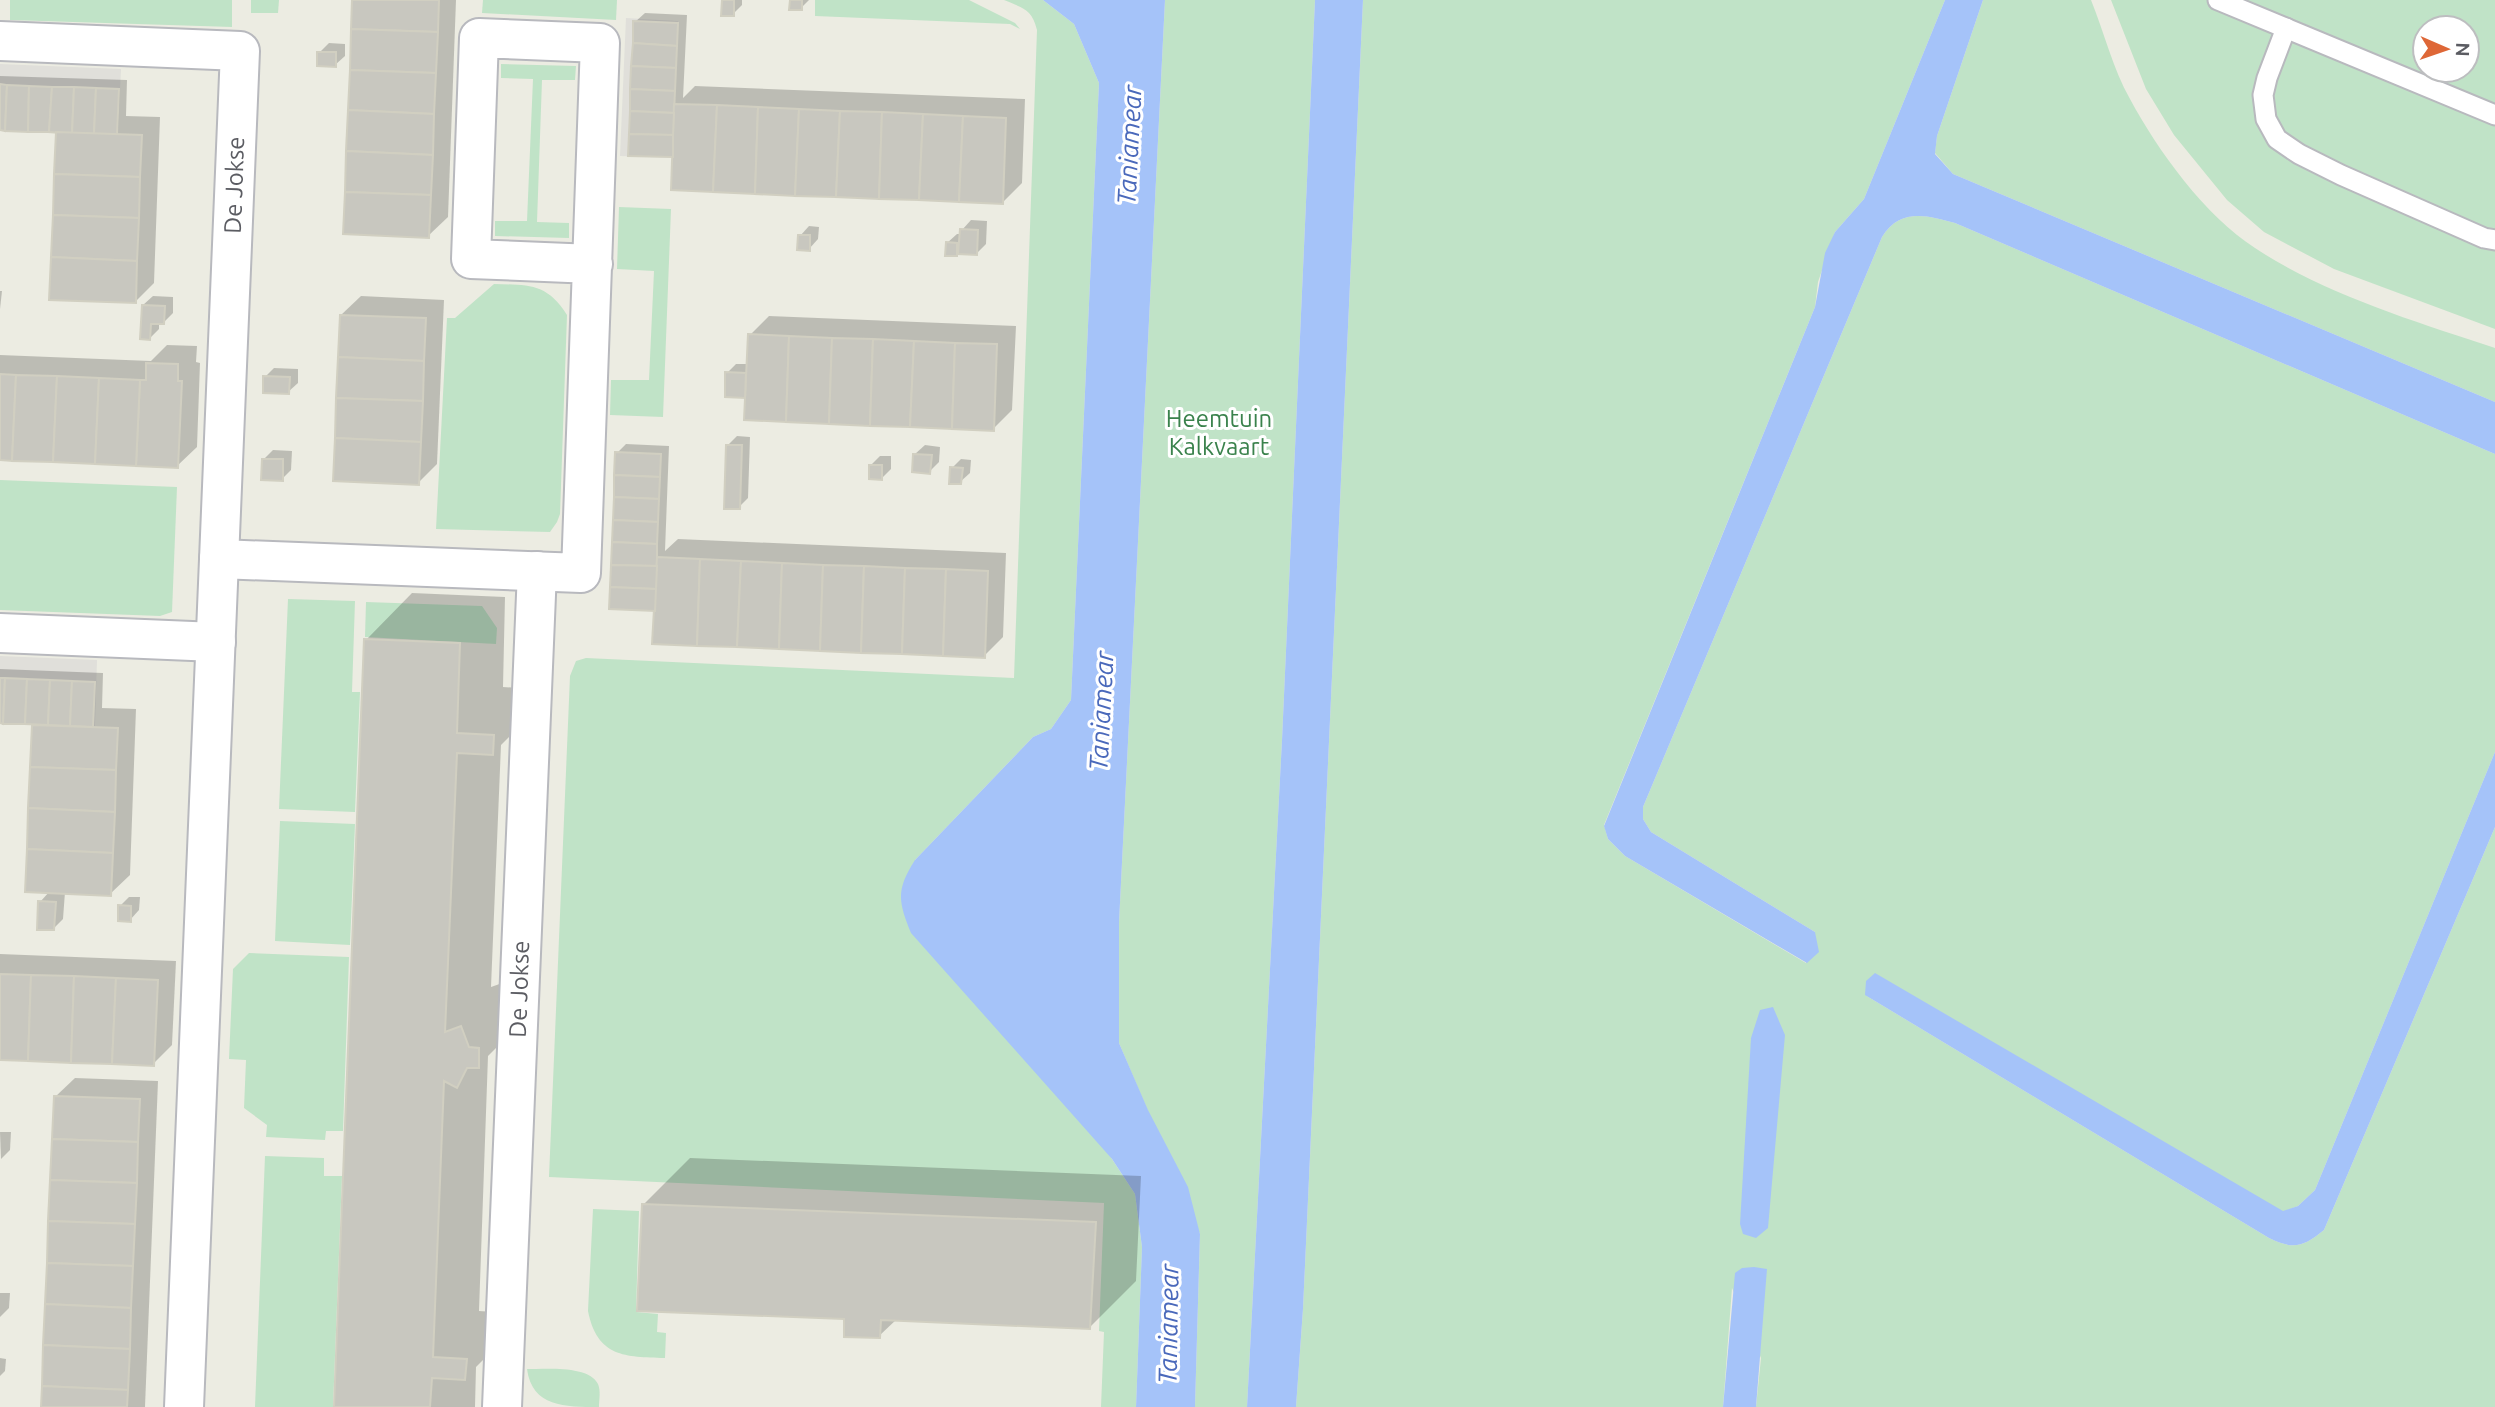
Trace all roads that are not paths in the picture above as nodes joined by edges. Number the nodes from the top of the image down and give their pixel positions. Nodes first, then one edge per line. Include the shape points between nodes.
1 (2218, 0) edge
2 (2287, 28) junction
3 (0, 41) edge
4 (2495, 115) edge
5 (2495, 240) edge
6 (593, 264) junction
7 (219, 559) junction
8 (537, 571) junction
9 (0, 633) edge
10 (216, 642) junction
11 (184, 1407) edge
12 (502, 1407) edge

1 - 2 lane
2 - 4 lane
2 - 5 lane via 2263,95 2266,119 2277,139 2341,175
3 - 7 street, De Jokse via 240,51
6 - 6 street via 600,43 479,38 471,259
6 - 8 street via 581,573
7 - 8 street
7 - 10 street, De Jokse
8 - 12 street, De Jokse
9 - 10 street
10 - 11 street, De Jokse

